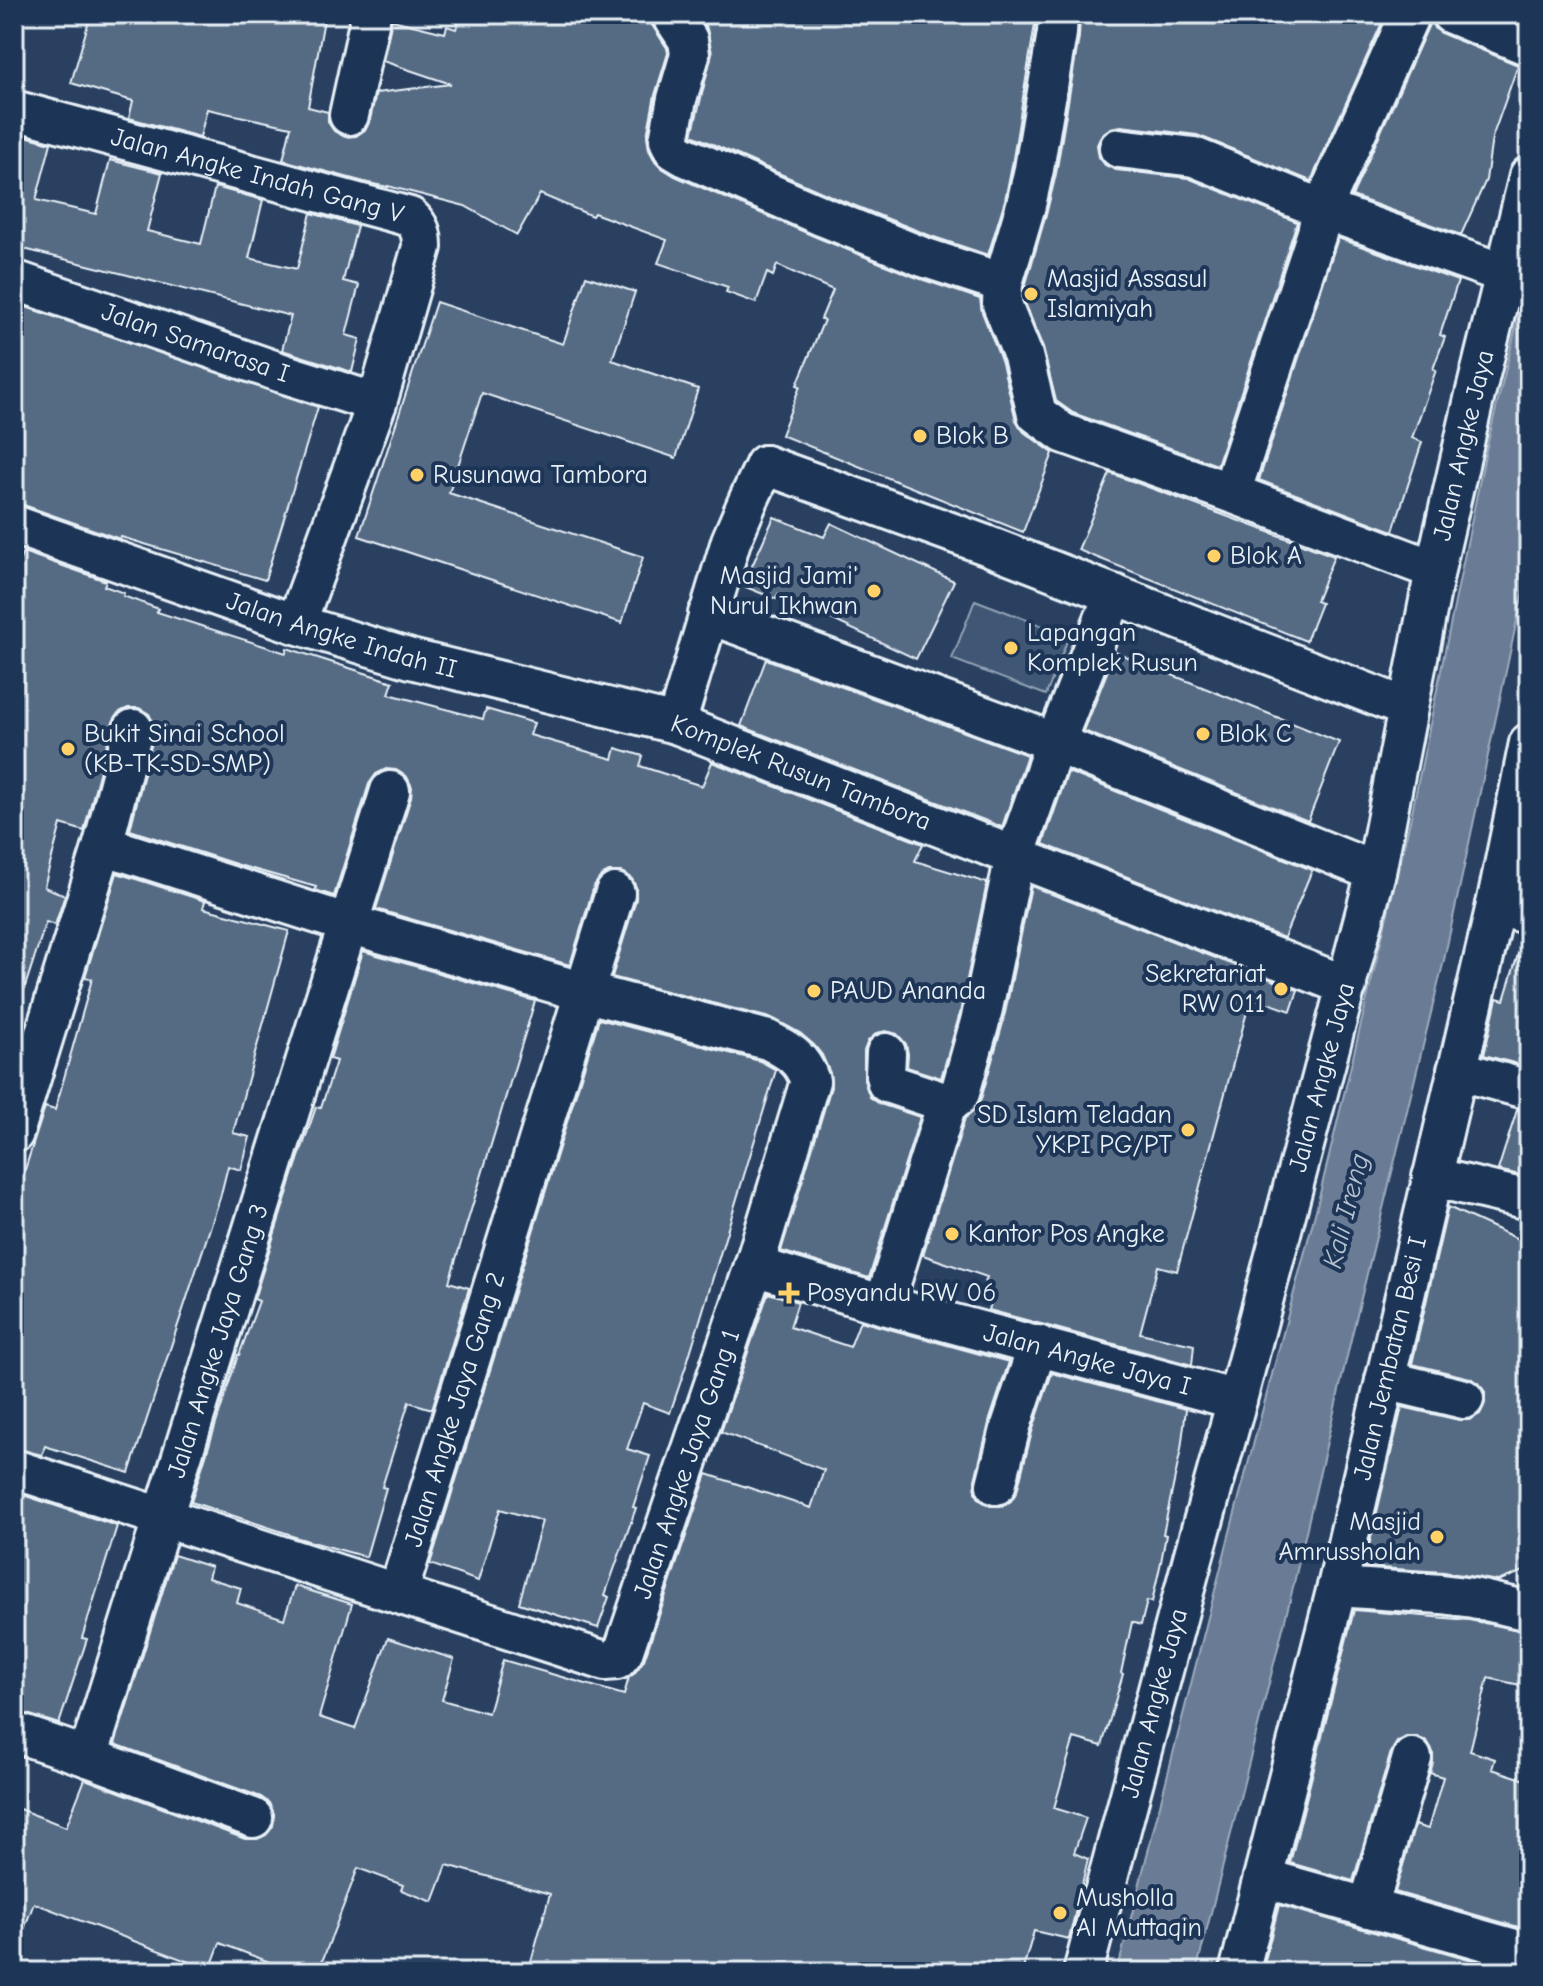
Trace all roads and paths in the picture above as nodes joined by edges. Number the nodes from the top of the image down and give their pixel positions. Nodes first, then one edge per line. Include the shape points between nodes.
1 (371, 14) edge
2 (671, 14) edge
3 (1058, 14) edge
4 (1410, 14) edge
5 (1451, 14) edge
6 (1529, 46) edge
7 (14, 110) edge
8 (349, 115) dead end
9 (1119, 148) dead end
10 (1529, 176) edge
11 (1322, 209) junction
12 (1505, 274) junction
13 (14, 280) edge
14 (1003, 283) junction
15 (377, 403) junction
16 (1231, 493) junction
17 (14, 525) edge
18 (1435, 570) junction
19 (1114, 594) junction
20 (708, 614) junction
21 (296, 624) junction
22 (1407, 708) junction
23 (676, 724) junction
24 (133, 729) dead end
25 (1055, 743) junction
26 (1529, 743) edge
27 (390, 791) dead end
28 (103, 845) junction
29 (1015, 856) junction
30 (1376, 872) junction
31 (615, 893) dead end
32 (1512, 910) edge
33 (349, 924) junction
34 (1347, 986) junction
35 (584, 992) junction
36 (886, 1053) dead end
37 (26, 1055) edge
38 (1457, 1070) junction
39 (1529, 1090) edge
40 (947, 1103) junction
41 (14, 1133) edge
42 (1432, 1177) junction
43 (1529, 1200) edge
44 (754, 1266) junction
45 (884, 1305) junction
46 (1038, 1345) junction
47 (1385, 1380) junction
48 (1464, 1399) dead end
49 (1237, 1400) junction
50 (14, 1469) edge
51 (996, 1485) dead end
52 (164, 1519) junction
53 (1337, 1587) junction
54 (398, 1593) junction
55 (1529, 1611) edge
56 (14, 1732) edge
57 (88, 1757) junction
58 (1412, 1758) dead end
59 (253, 1818) dead end
60 (1263, 1878) junction
61 (1368, 1908) junction
62 (1529, 1953) edge
63 (1083, 1972) edge
64 (1239, 1972) edge

1 - 8 street
2 - 14 street via 688,40 690,55 669,140 674,150 866,234
3 - 14 street via 1034,169
4 - 11 street
5 - 6 street
7 - 15 street, Jalan Angke Indah Gang V via 410,217 422,234 422,247
9 - 11 street via 1194,157
10 - 12 street, Jalan Angke Jaya
11 - 12 street
11 - 16 street
12 - 18 street, Jalan Angke Jaya
13 - 15 street, Jalan Samarasa I
14 - 16 street via 1002,304 1041,418 1063,433
15 - 21 street, Jalan Angke Indah Gang V
16 - 18 street
17 - 21 street, Jalan Angke Indah II
18 - 22 street, Jalan Angke Jaya
19 - 20 street, Komplek Rusun Tambora via 765,464 731,541
19 - 22 street, Komplek Rusun Tambora
19 - 25 street
20 - 23 street, Komplek Rusun Tambora
20 - 25 street
21 - 23 street, Jalan Angke Indah II via 411,659
22 - 30 street, Jalan Angke Jaya
23 - 29 street, Komplek Rusun Tambora
24 - 28 street
25 - 29 street
25 - 30 street
26 - 32 street, Jalan Jembatan Besi I
27 - 33 street, Jalan Angke Jaya Gang 3
28 - 33 street
28 - 37 street
29 - 34 street, Komplek Rusun Tambora
29 - 40 street via 981,1018 960,1093
30 - 34 street, Jalan Angke Jaya
31 - 35 street, Jalan Angke Jaya Gang 2
32 - 38 street, Jalan Jembatan Besi I
33 - 35 street
33 - 52 street, Jalan Angke Jaya Gang 3
34 - 49 street, Jalan Angke Jaya
35 - 44 street, Jalan Angke Jaya Gang 1 via 768,1040 804,1065 810,1081
35 - 54 street, Jalan Angke Jaya Gang 2
36 - 40 street via 887,1083
37 - 41 street
38 - 39 street
38 - 42 street, Jalan Jembatan Besi I
40 - 45 street
42 - 43 street
42 - 47 street, Jalan Jembatan Besi I
44 - 45 street, Jalan Angke Jaya I
44 - 54 street, Jalan Angke Jaya Gang 1 via 617,1660 605,1661
45 - 46 street, Jalan Angke Jaya I
46 - 49 street, Jalan Angke Jaya I
46 - 51 street
47 - 48 street
47 - 53 street, Jalan Jembatan Besi I
49 - 63 street, Jalan Angke Jaya
50 - 52 street
52 - 54 street
52 - 57 street, Jalan Angke Jaya Gang 3
53 - 55 street via 1441,1594
53 - 60 street, Jalan Jembatan Besi I
56 - 57 street
57 - 59 street
58 - 61 street
60 - 61 street
60 - 64 street, Jalan Jembatan Besi I
61 - 62 street

